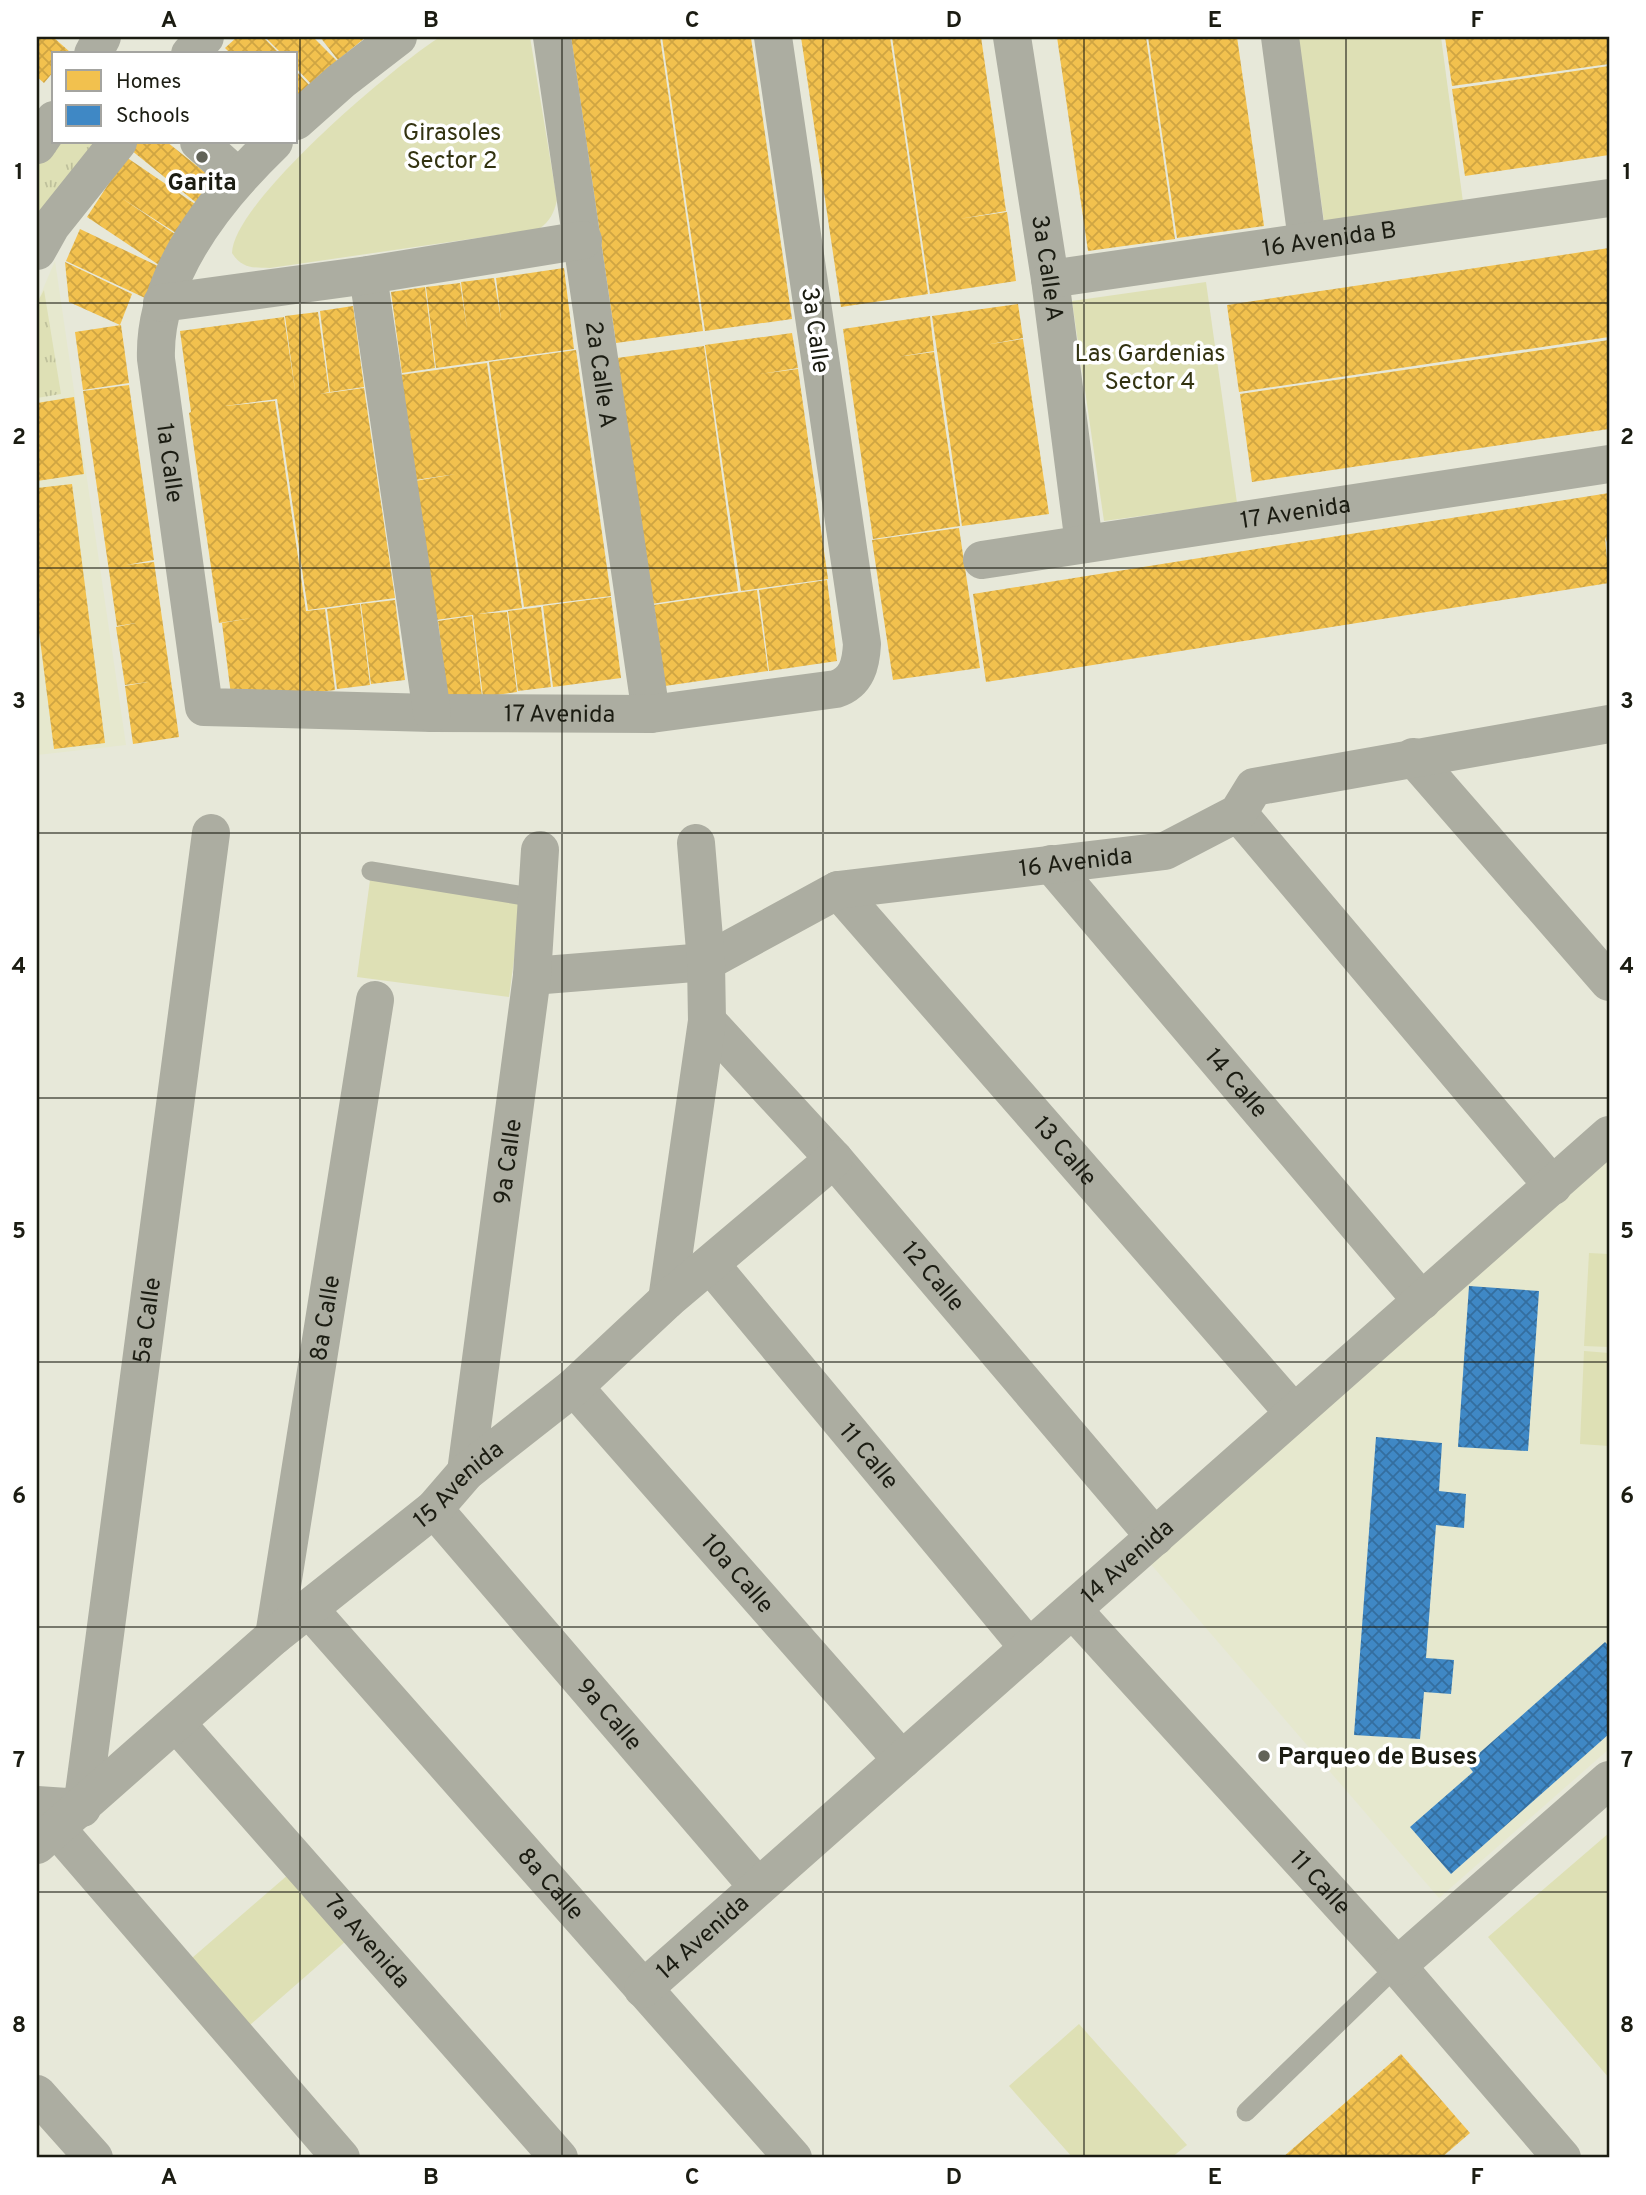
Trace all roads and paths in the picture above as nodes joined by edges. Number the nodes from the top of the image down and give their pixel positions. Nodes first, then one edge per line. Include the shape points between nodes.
1 (205, 37) edge
2 (398, 37) edge
3 (552, 37) edge
4 (773, 37) edge
5 (1012, 37) edge
6 (1280, 37) edge
7 (192, 52) edge
8 (298, 119) edge
9 (52, 123) edge
10 (116, 144) edge
11 (211, 144) edge
12 (37, 145) edge
13 (258, 153) edge
14 (1609, 198) edge
15 (583, 240) junction
16 (1307, 240) junction
17 (37, 251) edge
18 (368, 275) junction
19 (1050, 279) junction
20 (162, 303) junction
21 (1609, 464) edge
22 (1084, 544) junction
23 (982, 560) dead end
24 (858, 623) joint
25 (204, 707) joint
26 (432, 713) junction
27 (651, 714) junction
28 (1608, 725) edge
29 (1413, 757) junction
30 (1238, 813) junction
31 (211, 833) dead end
32 (696, 843) dead end
33 (540, 850) dead end
34 (1051, 864) junction
35 (371, 871) dead end
36 (838, 890) junction
37 (537, 898) junction
38 (706, 962) junction
39 (532, 976) junction
40 (1609, 982) edge
41 (375, 1000) dead end
42 (707, 1021) junction
43 (1609, 1135) edge
44 (834, 1159) junction
45 (1553, 1185) junction
46 (711, 1265) junction
47 (667, 1300) junction
48 (1422, 1301) junction
49 (575, 1387) junction
50 (1294, 1413) junction
51 (467, 1472) junction
52 (434, 1509) junction
53 (1155, 1537) junction
54 (309, 1609) junction
55 (1073, 1610) junction
56 (274, 1636) junction
57 (1029, 1648) junction
58 (177, 1724) junction
59 (902, 1760) junction
60 (1609, 1780) edge
61 (53, 1822) edge
62 (758, 1887) junction
63 (1397, 1966) junction
64 (643, 1989) junction
65 (37, 2094) edge
66 (1246, 2112) dead end
67 (94, 2158) edge
68 (341, 2158) edge
69 (559, 2158) edge
70 (793, 2158) edge
71 (1562, 2158) edge

1 - 7 street
2 - 8 street
3 - 15 street, 2a Calle A
4 - 24 street, 3a Calle
5 - 19 street, 3a Calle A
6 - 16 street
9 - 12 street
10 - 17 street via 51,226
11 - 13 street
13 - 20 street, 1a Calle via 200,225
14 - 16 street, 16 Avenida B
15 - 18 street
15 - 27 street, 2a Calle A
16 - 19 street, 16 Avenida B
18 - 20 street
18 - 26 street
19 - 22 street, 3a Calle A
20 - 25 street, 1a Calle via 155,331 156,359
21 - 22 street, 17 Avenida
22 - 23 street, 17 Avenida
24 - 27 street, 17 Avenida via 860,662 843,687
25 - 26 street, 17 Avenida
26 - 27 street, 17 Avenida
28 - 29 street, 16 Avenida
29 - 30 street, 16 Avenida via 1254,787
29 - 40 street
30 - 34 street, 16 Avenida via 1165,850
30 - 45 street
31 - 61 street, 5a Calle
32 - 38 street
33 - 37 street, 9a Calle
34 - 36 street, 16 Avenida
34 - 48 street, 14 Calle
35 - 37 lane
36 - 38 street, 16 Avenida
36 - 50 street, 13 Calle
37 - 39 street, 9a Calle
38 - 39 street, 16 Avenida
38 - 42 street
39 - 51 street, 9a Calle
41 - 56 street, 8a Calle
42 - 44 street, 12 Calle
42 - 47 street
43 - 45 street, 14 Avenida
44 - 46 street, 15 Avenida
44 - 53 street, 12 Calle
45 - 48 street, 14 Avenida
46 - 47 street, 15 Avenida
46 - 57 street, 11 Calle
47 - 49 street, 15 Avenida
48 - 50 street, 14 Avenida
49 - 51 street, 15 Avenida
49 - 59 street, 10a Calle
50 - 53 street, 14 Avenida
51 - 52 street, 15 Avenida
52 - 54 street, 15 Avenida
52 - 62 street, 9a Calle
53 - 55 street, 14 Avenida
54 - 56 street, 15 Avenida
54 - 64 street, 8a Calle
55 - 57 street, 14 Avenida
55 - 63 street, 11 Calle
56 - 58 street, 15 Avenida
57 - 59 street, 14 Avenida
58 - 61 street, 15 Avenida
58 - 69 street, 7a Avenida
59 - 62 street, 14 Avenida
60 - 63 street
61 - 68 street
62 - 64 street, 14 Avenida
63 - 66 lane
63 - 71 street, 11 Calle
64 - 70 street, 8a Calle
65 - 67 street

